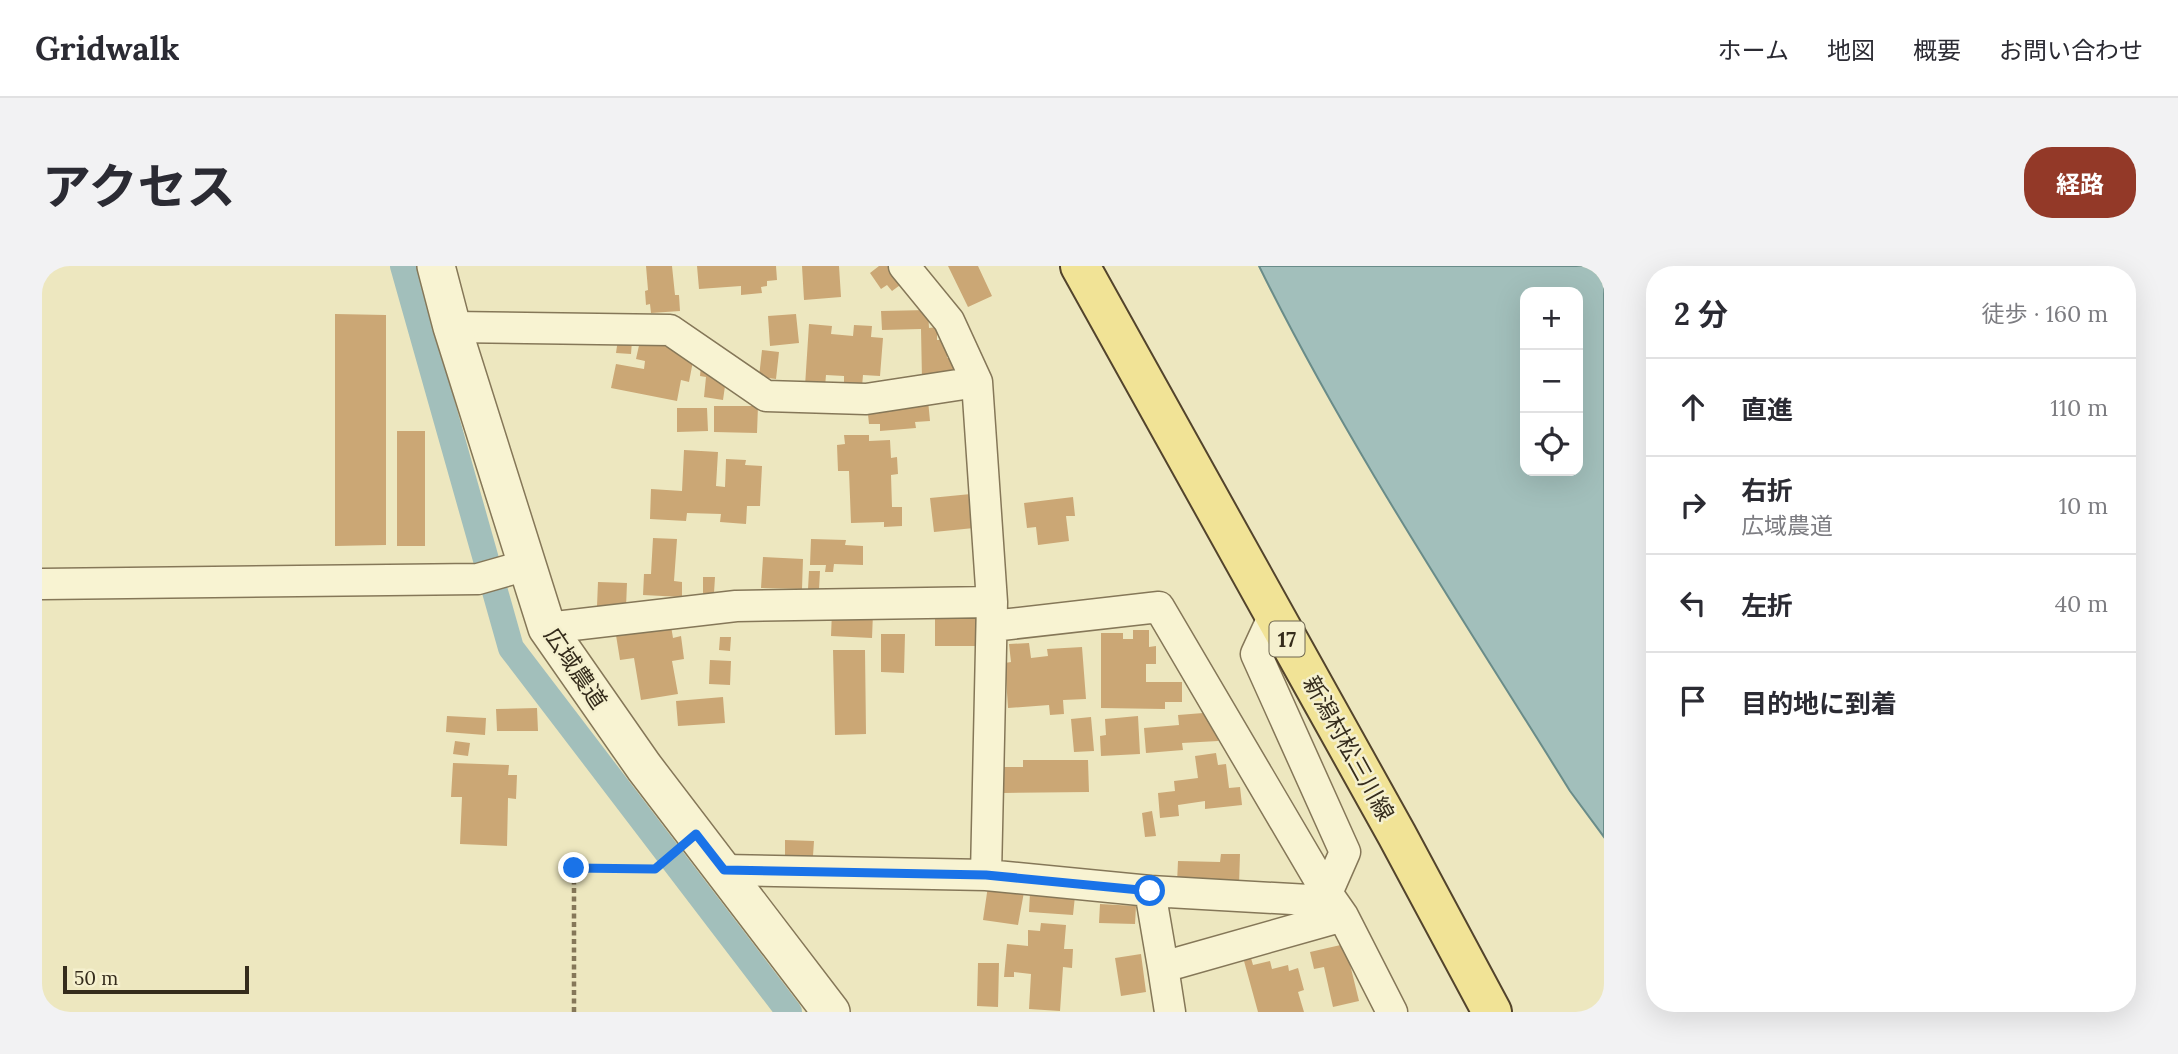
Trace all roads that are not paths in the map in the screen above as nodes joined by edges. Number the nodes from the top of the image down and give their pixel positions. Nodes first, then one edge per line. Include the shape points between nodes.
1 (436, 266) edge
2 (904, 266) edge
3 (1080, 266) edge
4 (452, 327) junction
5 (977, 382) junction
6 (527, 565) junction
7 (42, 584) edge
8 (992, 614) junction
9 (1274, 615) junction
10 (547, 628) junction
11 (724, 870) junction
12 (986, 875) junction
13 (1150, 891) junction
14 (1335, 905) junction
15 (1163, 967) junction
16 (831, 1012) edge
17 (1170, 1012) edge
18 (1392, 1012) edge
19 (1492, 1012) edge

1 - 4 street, 広域農道
2 - 5 street via 949,321
3 - 9 main road, 新潟村松三川線 / 17
4 - 5 street via 670,330 766,396 866,399
4 - 6 street, 広域農道
5 - 8 street
6 - 7 street via 478,579
6 - 10 street, 広域農道
8 - 10 street via 736,606
8 - 12 street
8 - 14 street via 1159,607
9 - 14 street via 1256,654 1345,852
9 - 19 main road, 新潟村松三川線 / 17
10 - 11 street, 広域農道 via 644,767
11 - 12 street
11 - 16 street, 広域農道
12 - 13 street
13 - 14 street
13 - 15 street
14 - 15 street
14 - 18 street
15 - 17 street

